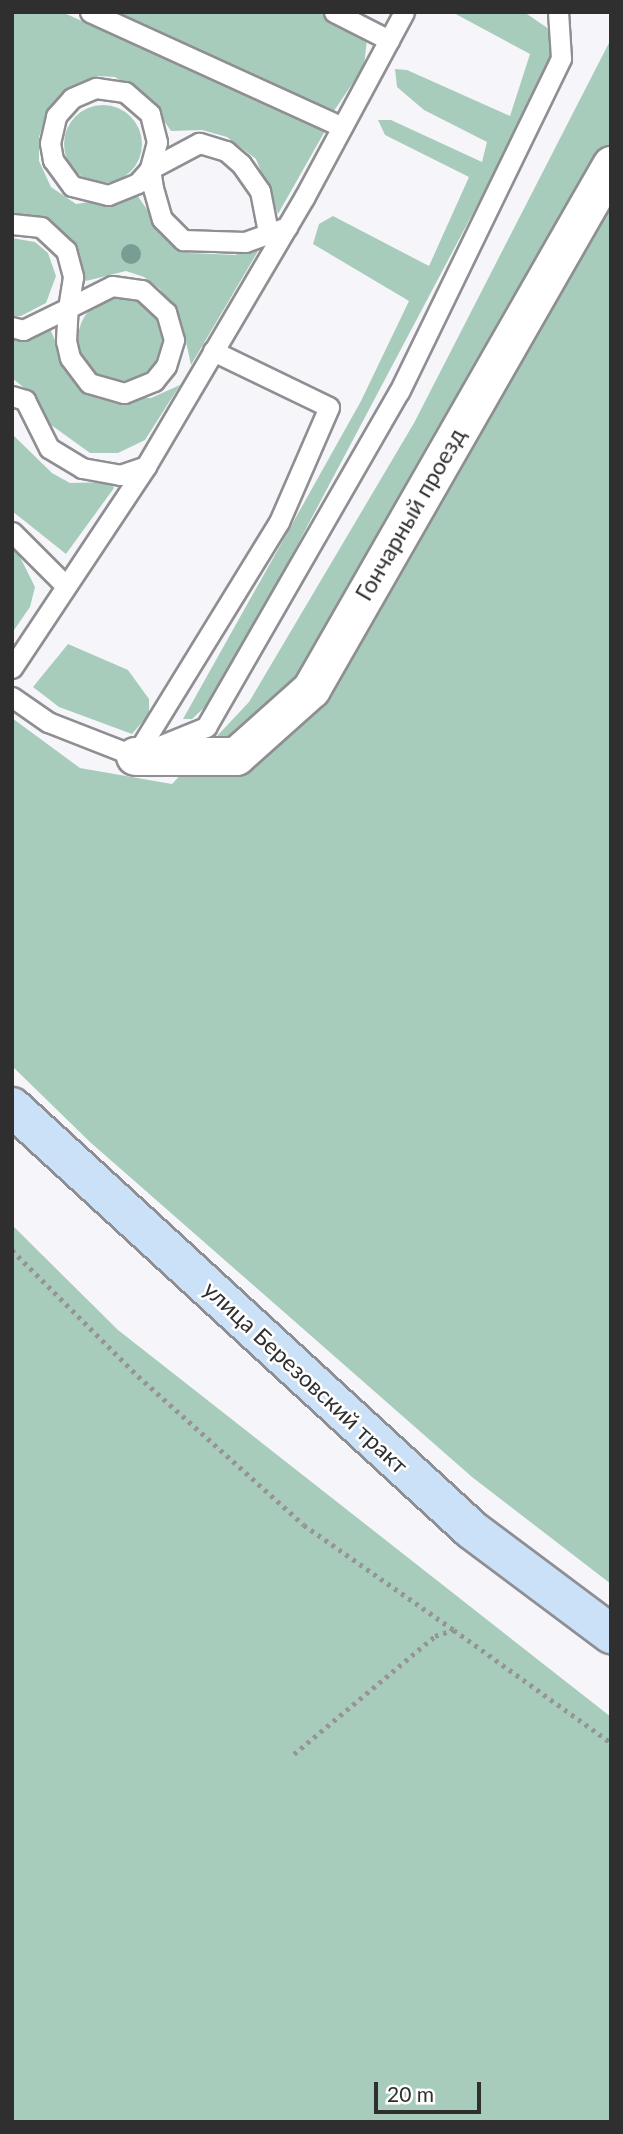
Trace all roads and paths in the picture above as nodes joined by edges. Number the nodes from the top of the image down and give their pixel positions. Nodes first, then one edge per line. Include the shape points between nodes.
1 (90, 12) edge
2 (334, 12) edge
3 (404, 12) edge
4 (558, 12) edge
5 (389, 40) junction
6 (342, 127) junction
7 (611, 165) edge
8 (150, 169) junction
9 (12, 224) edge
10 (277, 229) junction
11 (68, 307) junction
12 (12, 327) edge
13 (214, 351) junction
14 (166, 366) junction
15 (196, 381) junction
16 (12, 396) edge
17 (146, 466) junction
18 (12, 532) edge
19 (66, 586) junction
20 (12, 668) edge
21 (12, 697) edge
22 (135, 756) junction
23 (12, 1107) edge
24 (12, 1250) edge
25 (454, 1630) junction
26 (611, 1634) edge
27 (611, 1743) edge
28 (294, 1754) dead end

1 - 6 lane
2 - 5 lane
3 - 5 lane
4 - 22 lane via 561,58 393,404 206,727
5 - 6 lane
6 - 10 lane
7 - 22 street, Гончарный проезд via 311,689 236,756
8 - 8 lane via 157,142 150,114 125,92 96,88 72,98 56,116 50,143 53,160 72,186 108,195 138,183
8 - 10 lane via 199,143 226,151 260,191
8 - 10 lane via 162,219 183,240 246,242
9 - 11 lane via 41,227 66,250 73,277
10 - 13 lane
11 - 12 lane via 23,330
11 - 14 lane via 112,286 142,290 166,312 174,340
11 - 14 lane via 69,358 89,383 124,393 154,381
13 - 15 lane
13 - 22 lane via 329,407 279,523
14 - 15 lane
15 - 17 lane
16 - 17 lane via 25,401 49,448 82,468 120,475
17 - 19 lane
18 - 19 lane
19 - 20 lane
21 - 22 lane via 48,722
23 - 26 main road, улица Березовский тракт via 472,1530
24 - 25 path via 138,1376 304,1525
25 - 27 path
25 - 28 path via 435,1636

